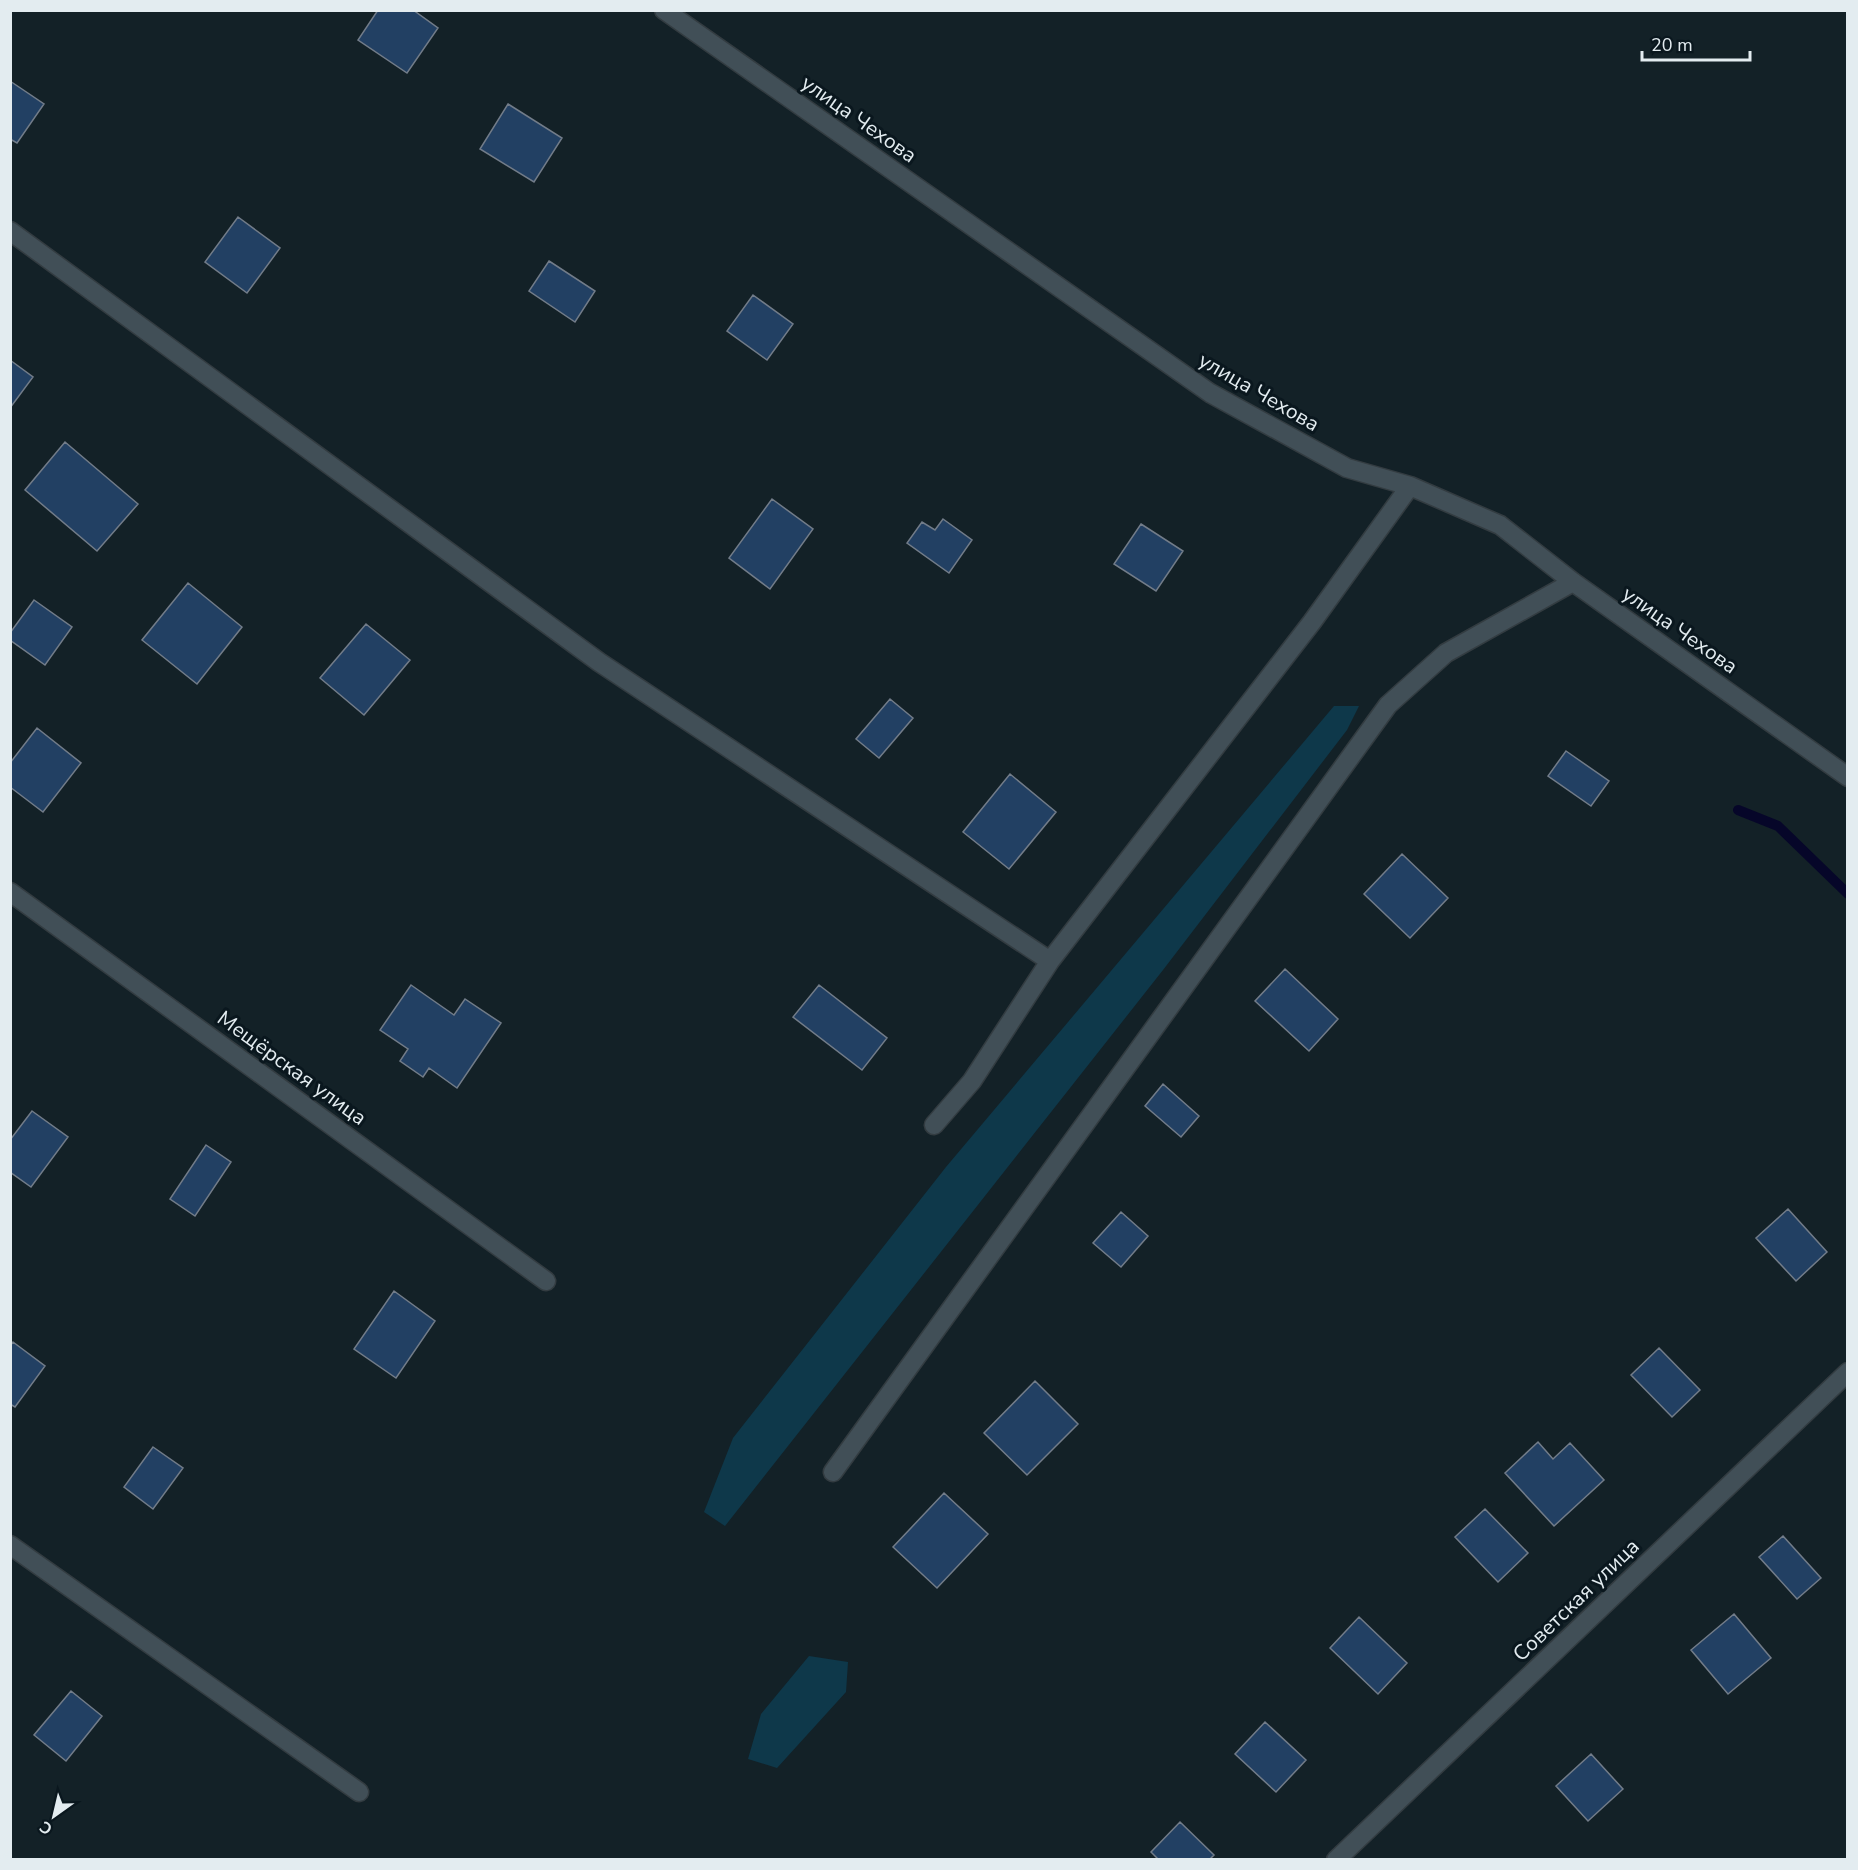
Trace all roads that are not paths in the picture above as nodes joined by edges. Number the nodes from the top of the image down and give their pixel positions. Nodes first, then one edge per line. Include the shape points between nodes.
1 (664, 10) edge
2 (10, 231) edge
3 (1410, 486) junction
4 (1573, 582) junction
5 (1848, 777) edge
6 (10, 892) edge
7 (1050, 961) junction
8 (934, 1125) dead end
9 (546, 1281) dead end
10 (1848, 1372) edge
11 (833, 1472) dead end
12 (10, 1545) edge
13 (359, 1792) dead end
14 (1336, 1860) edge

1 - 3 street, улица Чехова via 1210,393 1347,468
2 - 7 street via 599,662
3 - 4 street, улица Чехова via 1500,525
3 - 7 street via 1312,622
4 - 5 street, улица Чехова
4 - 11 street via 1446,653 1388,705
6 - 9 street, Мещёрская улица
7 - 8 street via 972,1081
10 - 14 street, Советская улица
12 - 13 street

